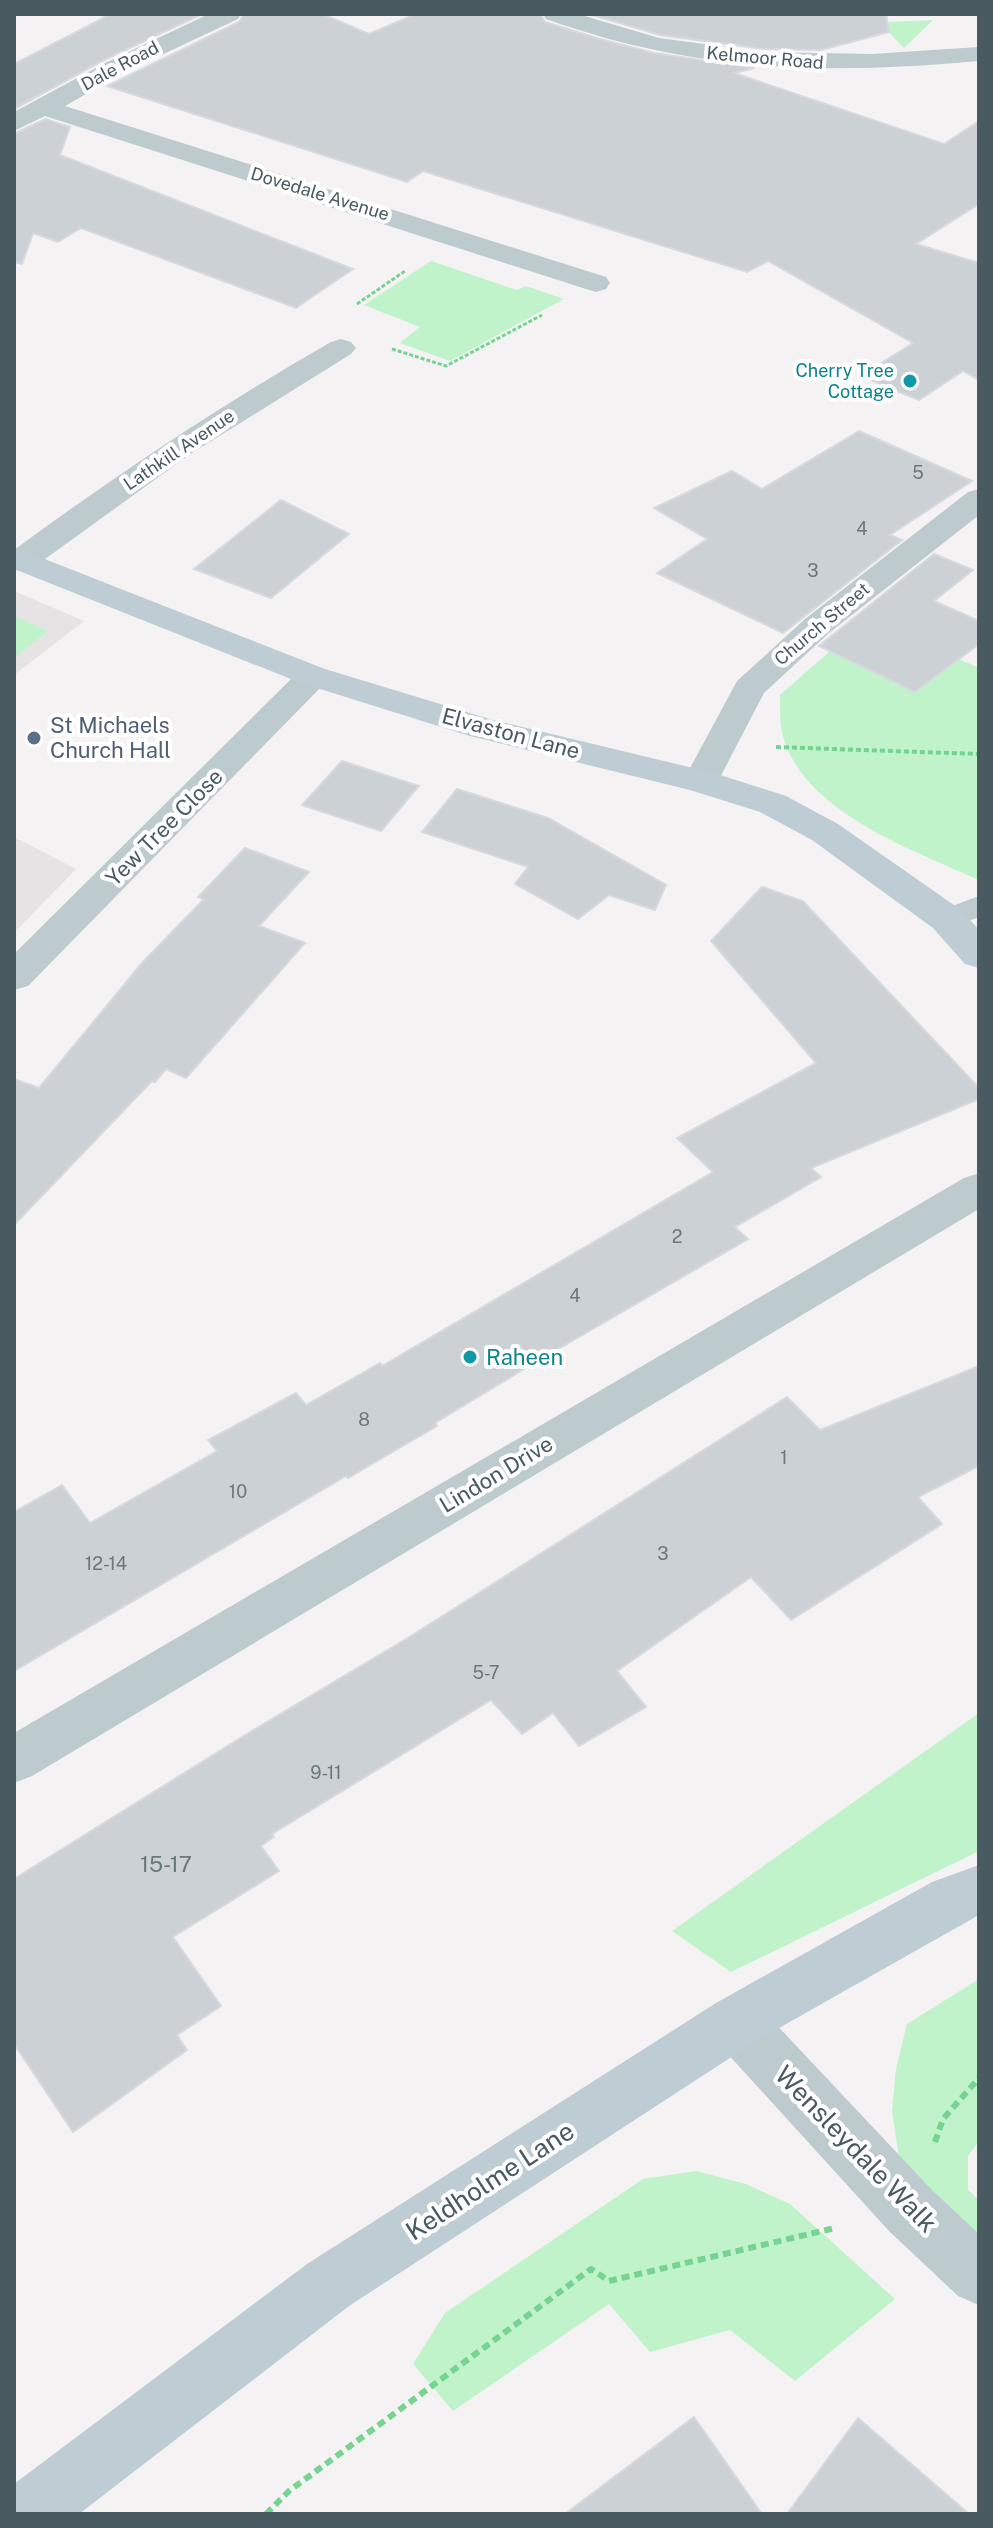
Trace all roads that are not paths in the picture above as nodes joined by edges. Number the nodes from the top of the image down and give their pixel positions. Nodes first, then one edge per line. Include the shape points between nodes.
1 (229, 14) edge
2 (555, 14) edge
3 (979, 54) edge
4 (43, 107) junction
5 (14, 123) edge
6 (596, 283) road end
7 (341, 348) road end
8 (979, 499) edge
9 (18, 559) edge
10 (313, 676) junction
11 (701, 781) junction
12 (963, 913) edge
13 (979, 955) edge
14 (14, 977) edge
15 (979, 1189) edge
16 (14, 1760) edge
17 (979, 1890) edge
18 (736, 2022) junction
19 (979, 2275) edge
20 (27, 2514) edge

1 - 4 street, Dale Road
2 - 3 street, Kelmoor Road via 653,44 759,61 865,63
4 - 5 street, Dale Road
4 - 6 street, Dovedale Avenue
7 - 9 street, Lathkill Avenue
8 - 11 street, Church Street via 817,626 749,688
9 - 10 street, Elvaston Lane
10 - 11 street, Elvaston Lane via 483,728
10 - 14 street, Yew Tree Close
11 - 12 street, Elvaston Lane via 773,804
12 - 13 street, Elvaston Lane
15 - 16 street, Lindon Drive
17 - 18 street, Keldholme Lane via 951,1900
18 - 19 street, Wensleydale Walk via 910,2210
18 - 20 street, Keldholme Lane via 328,2285

